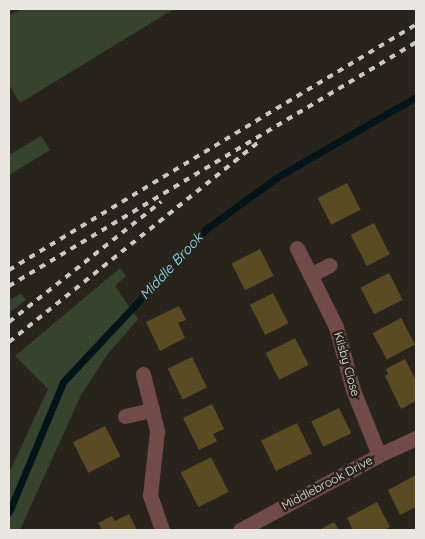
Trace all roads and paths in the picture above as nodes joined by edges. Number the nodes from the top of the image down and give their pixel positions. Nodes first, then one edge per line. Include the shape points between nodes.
1 (297, 248) dead end
2 (330, 265) dead end
3 (310, 275) junction
4 (143, 374) dead end
5 (152, 410) junction
6 (125, 416) dead end
7 (416, 438) edge
8 (379, 455) junction
9 (162, 530) edge
10 (240, 530) edge

1 - 3 street, Kilsby Close
2 - 3 street
3 - 8 street, Kilsby Close via 336,326 353,390
4 - 5 street
5 - 6 street
5 - 9 street via 157,443 150,495
7 - 8 street, Middlebrook Drive
8 - 10 street, Middlebrook Drive

